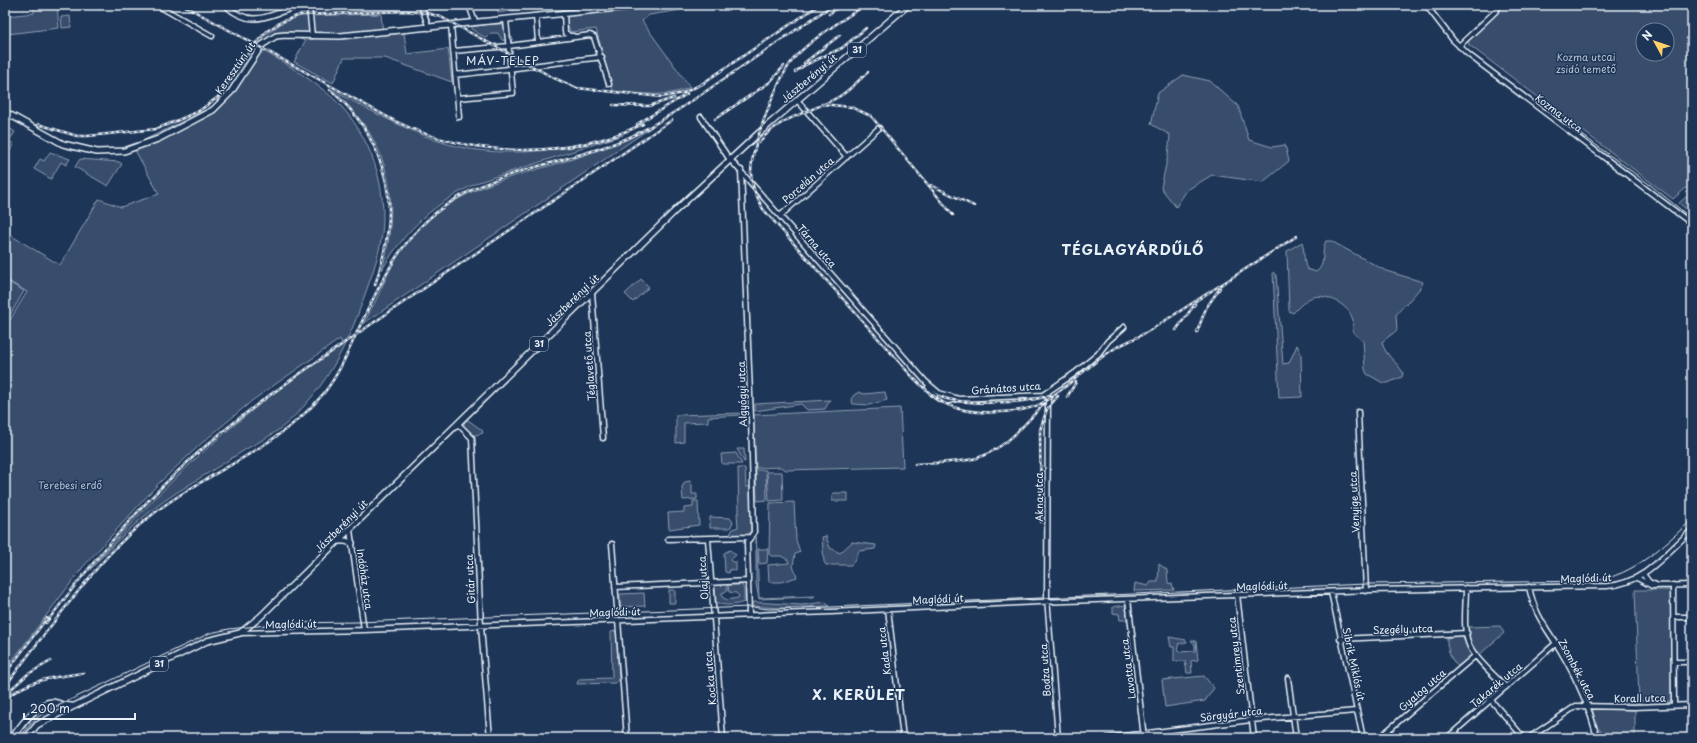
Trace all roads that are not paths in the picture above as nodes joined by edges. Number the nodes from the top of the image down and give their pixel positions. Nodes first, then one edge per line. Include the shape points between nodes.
1 (157, 5) edge
2 (225, 5) edge
3 (302, 5) edge
4 (309, 5) edge
5 (420, 5) edge
6 (468, 5) edge
7 (648, 5) edge
8 (908, 5) edge
9 (1426, 5) edge
10 (1498, 6) edge
11 (564, 13) junction
12 (536, 16) junction
13 (506, 20) junction
14 (475, 22) junction
15 (450, 25) junction
16 (429, 28) junction
17 (212, 36) dead end
18 (312, 36) junction
19 (576, 36) junction
20 (538, 42) junction
21 (509, 46) junction
22 (1459, 46) junction
23 (453, 51) junction
24 (602, 57) junction
25 (511, 70) junction
26 (455, 75) junction
27 (609, 84) dead end
28 (458, 98) junction
29 (797, 100) junction
30 (5, 112) edge
31 (459, 117) dead end
32 (701, 117) dead end
33 (879, 128) dead end
34 (847, 157) junction
35 (730, 159) junction
36 (741, 170) junction
37 (780, 216) junction
38 (1692, 224) edge
39 (592, 293) junction
40 (1124, 326) dead end
41 (926, 382) joint
42 (1048, 393) junction
43 (1358, 412) dead end
44 (458, 424) junction
45 (603, 438) dead end
46 (350, 530) junction
47 (1692, 530) edge
48 (751, 537) junction
49 (708, 538) junction
50 (668, 539) dead end
51 (339, 541) junction
52 (352, 543) junction
53 (612, 544) dead end
54 (1643, 574) junction
55 (1637, 578) junction
56 (748, 581) junction
57 (711, 583) junction
58 (1692, 585) edge
59 (1660, 586) junction
60 (1674, 586) junction
61 (616, 587) junction
62 (1529, 587) junction
63 (1466, 588) junction
64 (1366, 591) junction
65 (1331, 592) junction
66 (1237, 596) junction
67 (1128, 599) junction
68 (1047, 601) junction
69 (617, 608) dead end
70 (888, 609) junction
71 (750, 615) junction
72 (713, 616) junction
73 (1674, 617) junction
74 (1692, 617) edge
75 (618, 620) junction
76 (481, 626) junction
77 (364, 630) junction
78 (240, 633) junction
79 (1467, 633) junction
80 (1340, 638) junction
81 (1556, 644) junction
82 (1476, 655) junction
83 (1674, 662) junction
84 (1692, 662) edge
85 (1288, 678) dead end
86 (1506, 687) junction
87 (1490, 699) junction
88 (54, 702) junction
89 (1692, 704) edge
90 (1674, 705) junction
91 (72, 706) junction
92 (1588, 706) junction
93 (1356, 711) junction
94 (52, 716) junction
95 (1292, 716) junction
96 (1251, 720) junction
97 (1454, 731) junction
98 (1144, 736) edge
99 (12, 738) edge
100 (26, 738) edge
101 (490, 738) edge
102 (627, 738) edge
103 (722, 738) edge
104 (903, 738) edge
105 (1058, 738) edge
106 (1108, 738) edge
107 (1254, 738) edge
108 (1296, 738) edge
109 (1363, 738) edge
110 (1380, 738) edge
111 (1446, 738) edge
112 (1460, 738) edge
113 (1524, 738) edge
114 (1529, 738) edge
115 (1597, 738) edge

1 - 17 street
2 - 3 street via 242,18 253,19
4 - 18 street
5 - 16 street
6 - 14 street
7 - 11 main road, Keresztúri út
8 - 29 main road, Jászberényi út / 31
9 - 22 street, Kozma utca
10 - 22 street via 1497,10
11 - 12 main road, Keresztúri út
11 - 19 street via 565,32 569,36
12 - 13 main road, Keresztúri út
12 - 20 street
13 - 14 main road, Keresztúri út
13 - 21 street
14 - 15 main road, Keresztúri út
15 - 16 main road, Keresztúri út
15 - 23 street
16 - 18 main road, Keresztúri út
18 - 30 main road, Keresztúri út via 285,35 268,40 258,49 231,92 214,110 158,139 130,149 112,152 76,148 58,142
19 - 20 street
19 - 24 street via 594,37
20 - 21 street
21 - 23 street
21 - 25 street
22 - 38 street, Kozma utca via 1474,60
23 - 26 street
24 - 25 street via 530,65
24 - 27 street
25 - 26 street
25 - 28 street via 513,93
26 - 28 street
28 - 31 street
29 - 34 street, Porcelán utca
29 - 35 main road, Jászberényi út / 31
32 - 35 street, Tárna utca
33 - 34 street, Porcelán utca
34 - 37 street, Porcelán utca
35 - 36 street, Tárna utca
35 - 39 main road, Jászberényi út / 31
36 - 37 street, Tárna utca
36 - 48 street, Algyógyi utca via 751,418 754,532
37 - 41 street, Tárna utca
39 - 44 main road, Jászberényi út / 31
39 - 45 street, Téglavető utca
40 - 42 street, Gránátos utca via 1098,354 1075,373 1052,387
41 - 42 street, Gránátos utca via 931,392 940,400 948,402 959,399
42 - 68 street, Akna utca
43 - 64 street, Venyige utca
44 - 46 main road, Jászberényi út / 31
44 - 76 street, Gitár utca via 472,438
46 - 51 main road, Jászberényi út / 31
46 - 52 street, Indóház utca
47 - 54 street, Maglódi út
48 - 49 street
48 - 56 street, Algyógyi utca via 747,543
49 - 50 street
49 - 57 street, Olaj utca
51 - 52 main road
51 - 78 main road, Jászberényi út / 31 via 275,604
52 - 77 street, Indóház utca
53 - 61 street
54 - 55 street, Maglódi út
54 - 59 street via 1652,583
55 - 59 street via 1649,586
55 - 62 street, Maglódi út via 1624,584 1607,586
56 - 57 street
56 - 71 street, Algyógyi utca
57 - 61 street
57 - 72 street, Olaj utca
58 - 60 street
59 - 60 street
60 - 73 street
61 - 69 street
62 - 63 street, Maglódi út
62 - 81 street, Zsombék utca via 1537,614
63 - 64 street, Maglódi út
63 - 79 street
64 - 65 street, Maglódi út
65 - 66 street, Maglódi út
65 - 80 street, Sibrik Miklós út
66 - 67 street, Maglódi út
66 - 96 street, Szentimrey utca
67 - 68 street, Maglódi út
67 - 98 street, Lavotta utca
68 - 70 street, Maglódi út
68 - 105 street, Bodza utca
70 - 71 street, Maglódi út
70 - 104 street, Kada utca
71 - 72 street, Maglódi út
72 - 75 street, Maglódi út
72 - 103 street, Kocka utca
73 - 74 street
73 - 83 street
75 - 76 street, Maglódi út
75 - 102 street
76 - 77 street, Maglódi út
76 - 101 street, Gitár utca
77 - 78 street, Maglódi út
78 - 91 main road, 31 via 207,641
79 - 80 street, Szegély utca
79 - 82 street via 1469,645
80 - 93 street, Sibrik Miklós út
81 - 86 street, Takarék utca
81 - 92 street, Zsombék utca
82 - 86 street
82 - 110 street, Gyalog utca
83 - 84 street
83 - 90 street
85 - 95 street
86 - 87 street, Takarék utca
87 - 97 street, Takarék utca
87 - 113 street
88 - 91 main road
88 - 94 main road via 57,710
88 - 99 main road via 38,708
89 - 90 street, Korall utca
90 - 92 street, Korall utca
91 - 94 main road, 31
92 - 114 street, Korall utca via 1573,707
92 - 115 street, Zsombék utca
93 - 95 street, Sörgyár utca
93 - 109 street, Sibrik Miklós út
94 - 100 main road, 31 via 37,725
95 - 96 street, Sörgyár utca
95 - 108 street
96 - 98 street, Sörgyár utca
96 - 107 street, Szentimrey utca
97 - 111 street, Takarék utca
97 - 112 street
98 - 106 street, Sörgyár utca

